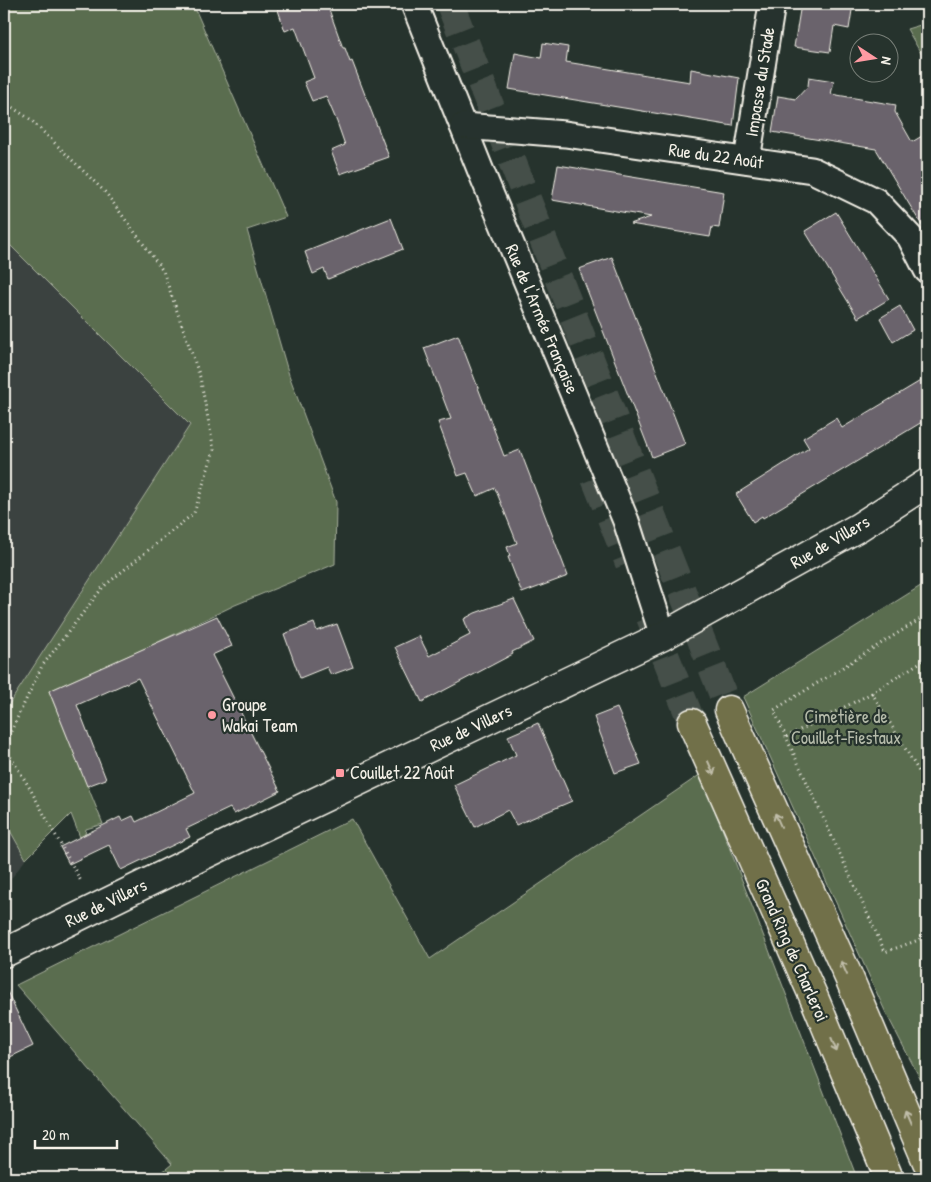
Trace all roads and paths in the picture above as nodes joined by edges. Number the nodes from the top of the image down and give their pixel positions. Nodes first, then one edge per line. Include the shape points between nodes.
1 (414, 4) edge
2 (772, 4) edge
3 (4, 102) edge
4 (463, 126) junction
5 (747, 160) junction
6 (927, 270) edge
7 (927, 483) edge
8 (927, 615) edge
9 (663, 636) junction
10 (927, 658) edge
11 (872, 693) junction
12 (729, 710) tunnel mouth
13 (692, 724) tunnel mouth
14 (786, 737) junction
15 (927, 785) edge
16 (96, 908) junction
17 (927, 937) edge
18 (4, 953) edge
19 (927, 1162) edge
20 (889, 1178) edge

1 - 4 street, Rue de l'Armée Française
2 - 5 street, Impasse du Stade
3 - 16 path via 30,119 106,193 163,271 200,377 214,450 194,513 103,587 42,666 4,746
4 - 5 street, Rue du 22 Août via 565,134
4 - 9 street, Rue de l'Armée Française via 626,521
5 - 6 street, Rue du 22 Août via 812,170 876,201 910,237
7 - 9 street, Rue de Villers via 859,527
8 - 14 path via 774,710
9 - 16 street, Rue de Villers
10 - 11 path
11 - 14 path
11 - 15 path
19 -> 12 highway
13 -> 20 highway, Grand Ring de Charleroi via 815,1000
14 - 17 path via 885,952
16 - 18 street, Rue de Villers

